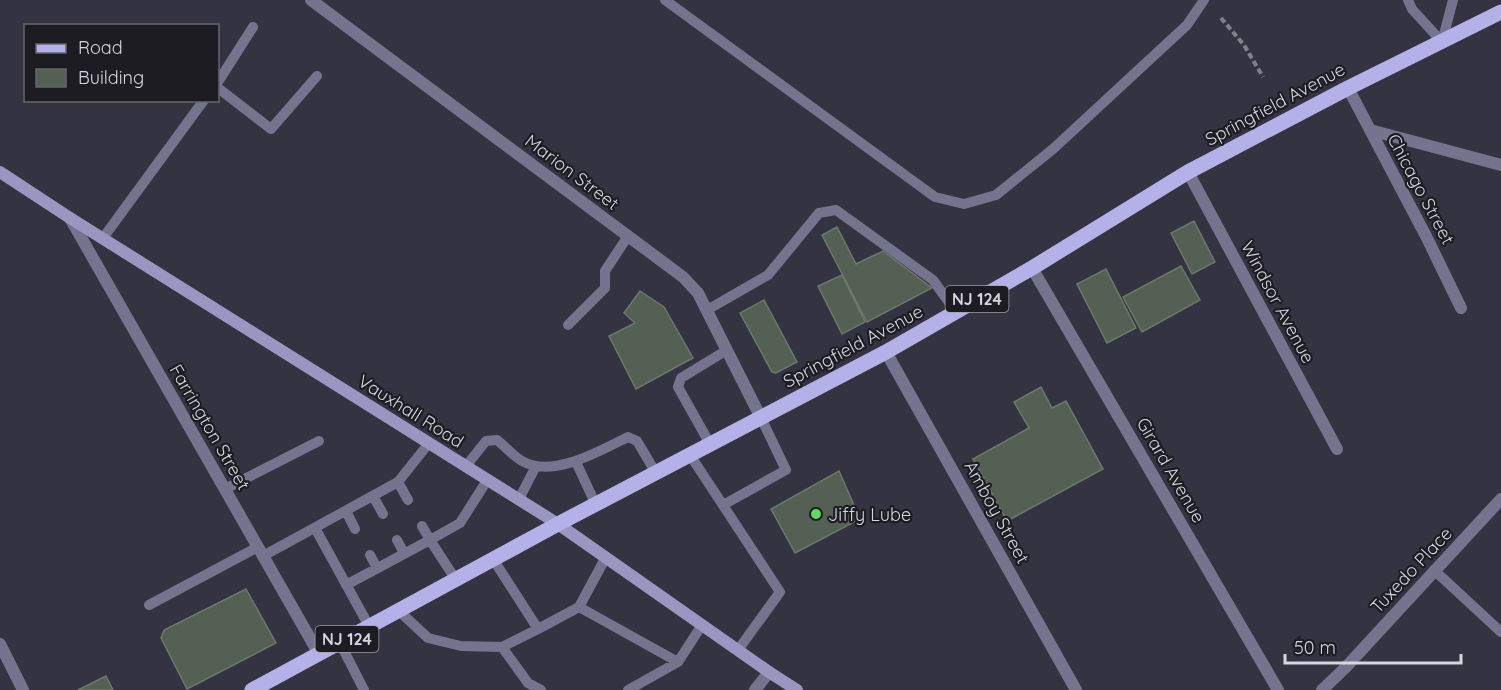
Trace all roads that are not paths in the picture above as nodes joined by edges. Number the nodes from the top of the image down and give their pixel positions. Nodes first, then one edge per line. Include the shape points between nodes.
1 (311, 0) edge
2 (665, 0) edge
3 (1204, 0) edge
4 (1408, 0) edge
5 (1453, 0) edge
6 (1501, 12) edge
7 (254, 27) dead end
8 (1442, 42) junction
9 (317, 76) dead end
10 (219, 80) edge
11 (1348, 88) junction
12 (219, 89) edge
13 (203, 102) edge
14 (1370, 130) junction
15 (1501, 165) edge
16 (0, 172) edge
17 (1188, 172) junction
18 (70, 218) junction
19 (628, 236) junction
20 (103, 238) junction
21 (1032, 268) junction
22 (1461, 308) dead end
23 (707, 310) junction
24 (956, 312) junction
25 (568, 325) dead end
26 (727, 350) junction
27 (886, 352) junction
28 (761, 417) junction
29 (320, 441) dead end
30 (429, 443) junction
31 (710, 444) junction
32 (1337, 449) dead end
33 (690, 455) junction
34 (576, 462) junction
35 (466, 466) junction
36 (536, 466) junction
37 (656, 473) junction
38 (488, 479) junction
39 (398, 482) junction
40 (225, 489) junction
41 (373, 496) junction
42 (519, 499) junction
43 (1501, 499) edge
44 (408, 500) dead end
45 (596, 505) junction
46 (723, 505) junction
47 (345, 511) junction
48 (383, 514) dead end
49 (558, 524) junction
50 (422, 526) dead end
51 (315, 528) junction
52 (355, 529) dead end
53 (397, 540) dead end
54 (430, 540) junction
55 (261, 551) junction
56 (404, 553) junction
57 (369, 555) dead end
58 (606, 557) junction
59 (493, 560) junction
60 (377, 568) junction
61 (1434, 570) junction
62 (456, 580) junction
63 (346, 585) junction
64 (149, 605) dead end
65 (579, 607) junction
66 (399, 611) junction
67 (702, 625) junction
68 (369, 626) junction
69 (538, 629) junction
70 (1501, 632) edge
71 (340, 643) junction
72 (0, 644) edge
73 (502, 647) junction
74 (738, 650) junction
75 (319, 654) junction
76 (678, 662) junction
77 (770, 672) junction
78 (23, 690) edge
79 (252, 690) edge
80 (364, 690) edge
81 (541, 690) edge
82 (628, 690) edge
83 (755, 690) edge
84 (797, 690) edge
85 (1076, 690) edge
86 (1278, 690) edge
87 (1322, 690) edge

1 - 19 street, Marion Street
2 - 3 lane via 935,197 964,204 996,195 1053,149 1187,25
4 - 8 lane
5 - 8 lane
6 - 8 main road, Springfield Avenue / NJ 124
7 - 10 lane
8 - 11 main road, Springfield Avenue / NJ 124
9 - 12 lane via 271,129
11 - 14 street, Chicago Street
11 - 17 main road, Springfield Avenue / NJ 124
13 - 20 lane
14 - 15 street
14 - 22 street, Chicago Street
16 - 18 street, Vauxhall Road
17 - 21 main road, Springfield Avenue / NJ 124
17 - 32 street, Windsor Avenue
18 - 20 street, Vauxhall Road
18 - 40 street, Farrington Street
19 - 23 street, Marion Street via 683,277
19 - 25 lane via 604,271 605,288
20 - 30 street, Vauxhall Road
21 - 24 main road, Springfield Avenue / NJ 124
21 - 86 street, Girard Avenue
23 - 24 lane via 768,275 819,213 836,210 933,280
23 - 26 street, Marion Street
24 - 27 main road, Springfield Avenue / NJ 124
26 - 28 street, Marion Street
26 - 31 lane via 681,378 678,387
27 - 28 main road, Springfield Avenue / NJ 124
27 - 85 street, Amboy Street
28 - 31 main road, Springfield Avenue / NJ 124
28 - 46 lane via 786,470
29 - 40 lane
30 - 35 street, Vauxhall Road
30 - 39 lane
31 - 33 main road, Springfield Avenue / NJ 124
33 - 37 main road, Springfield Avenue / NJ 124
33 - 46 lane
34 - 36 lane
34 - 37 lane via 628,436 637,441
34 - 45 lane
35 - 36 lane via 486,441 497,440 522,461
35 - 38 street, Vauxhall Road
36 - 42 lane
37 - 45 main road, Springfield Avenue / NJ 124
38 - 42 street, Vauxhall Road
38 - 54 lane via 460,523
39 - 41 lane
39 - 44 lane
40 - 55 street, Farrington Street
41 - 47 lane
41 - 48 lane
42 - 49 street, Vauxhall Road
43 - 61 street, Tuxedo Place
45 - 49 main road, Springfield Avenue / NJ 124
46 - 74 lane via 780,592
47 - 51 lane
47 - 52 lane
49 - 58 street, Vauxhall Road
49 - 59 main road, Springfield Avenue / NJ 124
50 - 54 lane
51 - 55 lane
51 - 63 lane
53 - 56 lane
54 - 56 lane
54 - 62 lane
55 - 64 lane
55 - 75 street, Farrington Street
56 - 60 lane
57 - 60 lane
58 - 65 lane
58 - 67 street, Vauxhall Road
59 - 62 main road, Springfield Avenue / NJ 124
59 - 69 lane
60 - 63 lane
61 - 70 lane
61 - 87 street, Tuxedo Place
62 - 66 main road, Springfield Avenue / NJ 124
63 - 68 lane
65 - 69 lane
65 - 76 lane
66 - 68 main road, Springfield Avenue / NJ 124
66 - 73 lane via 428,638 461,646
67 - 74 street, Vauxhall Road
67 - 76 lane
68 - 71 main road, Springfield Avenue / NJ 124
69 - 73 lane
71 - 75 main road, Springfield Avenue / NJ 124
71 - 80 lane
72 - 78 street
73 - 81 lane via 528,683
74 - 77 street, Vauxhall Road
75 - 79 main road, Springfield Avenue / NJ 124
76 - 82 lane
77 - 83 street
77 - 84 street, Vauxhall Road

